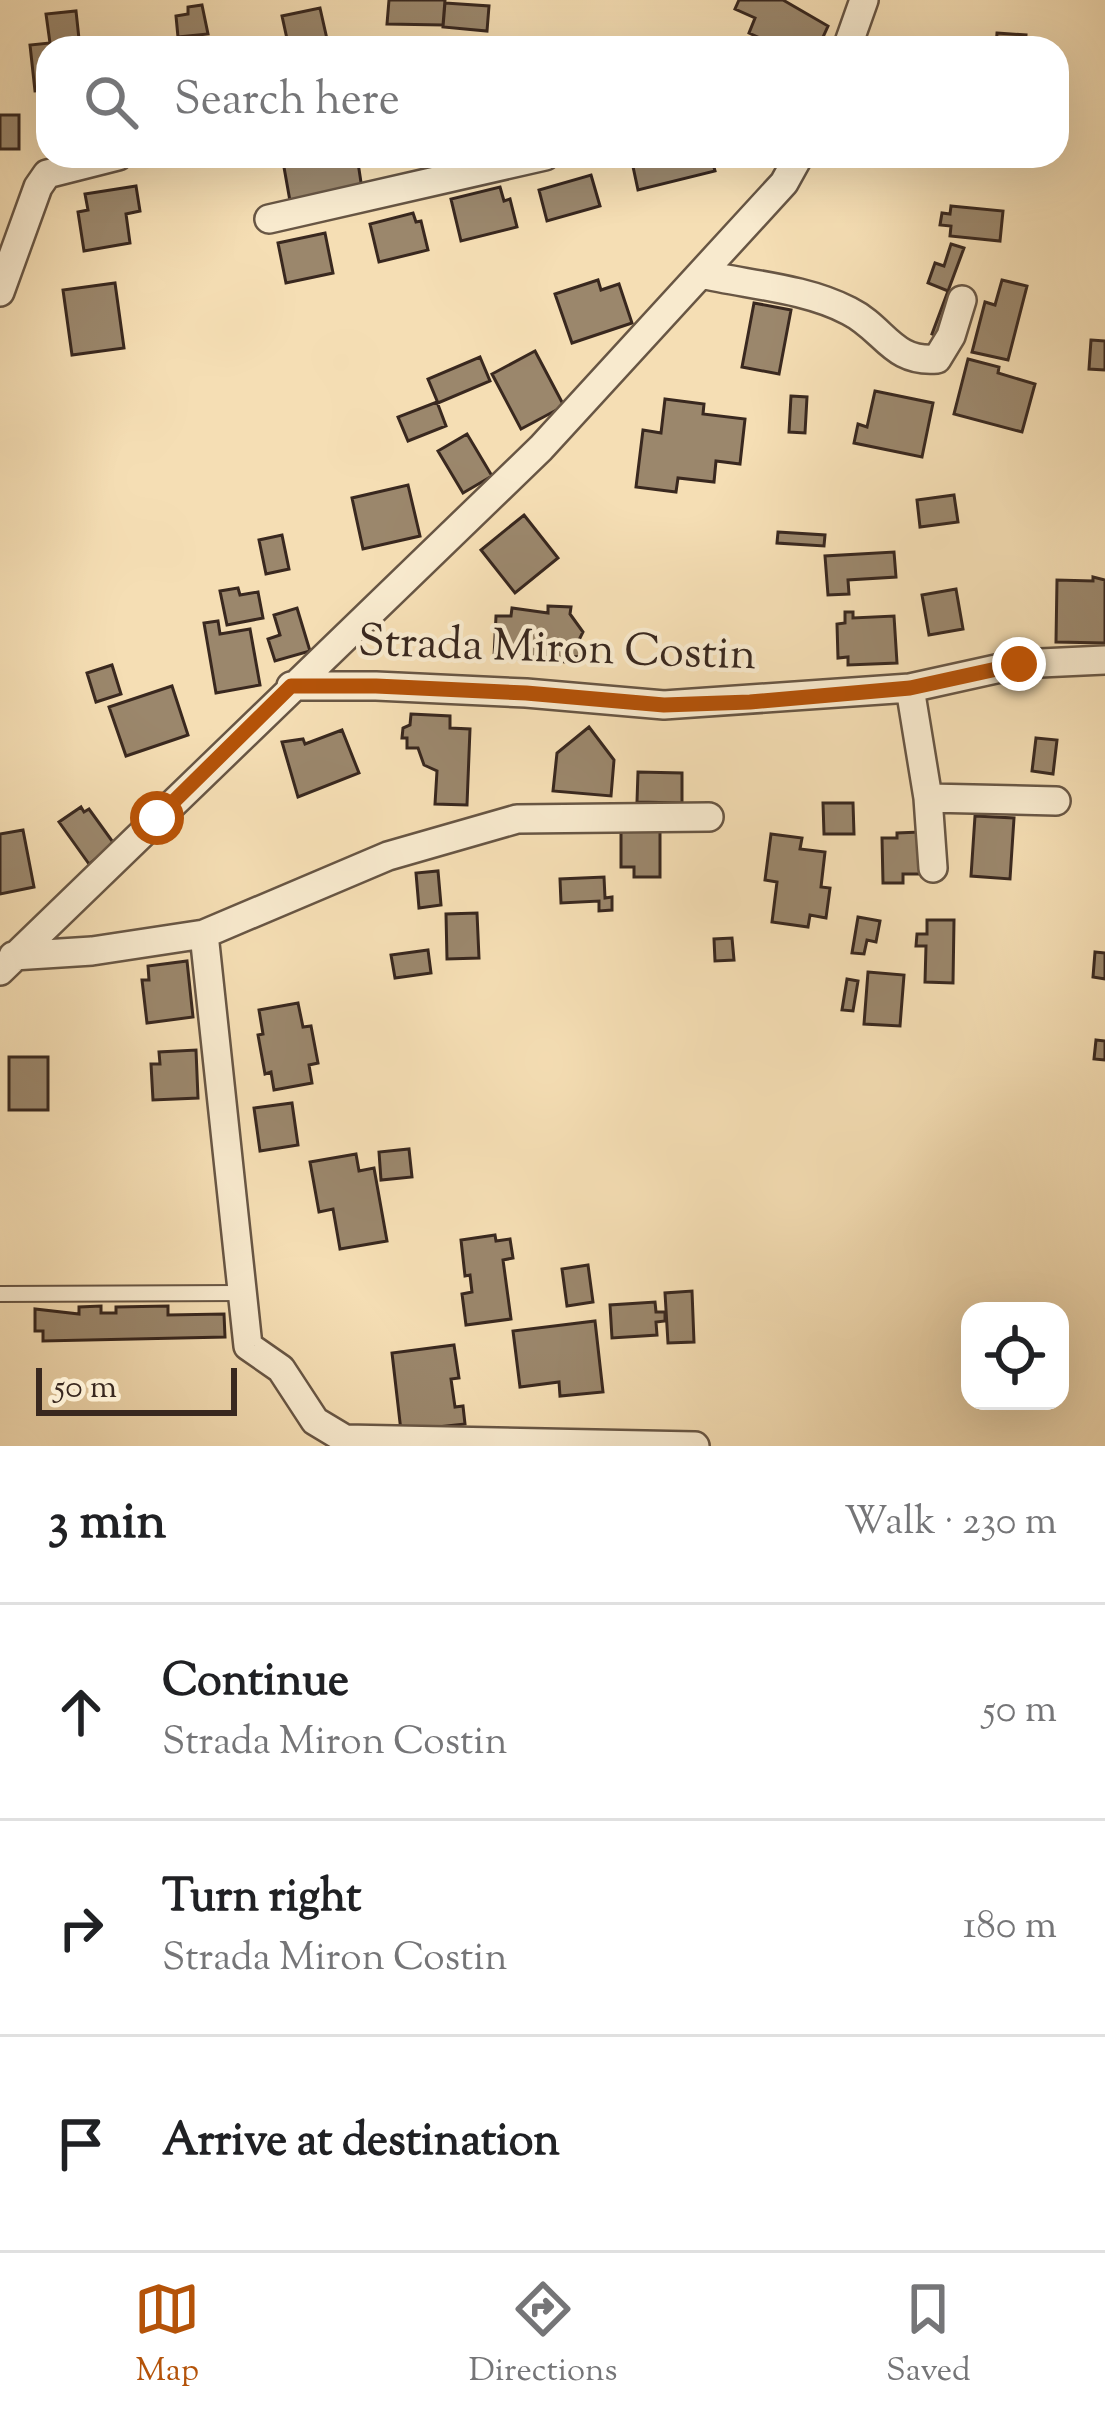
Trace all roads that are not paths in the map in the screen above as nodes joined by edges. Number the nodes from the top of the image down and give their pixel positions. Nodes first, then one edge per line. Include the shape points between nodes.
1 (864, 0) edge
2 (851, 36) edge
3 (68, 168) edge
4 (492, 168) edge
5 (792, 168) edge
6 (268, 219) dead end
7 (701, 274) junction
8 (0, 292) edge
9 (962, 300) dead end
10 (1105, 660) edge
11 (291, 686) junction
12 (910, 688) junction
13 (928, 798) junction
14 (1056, 801) dead end
15 (709, 817) dead end
16 (933, 868) dead end
17 (204, 934) junction
18 (7, 963) edge
19 (241, 1292) junction
20 (0, 1294) edge
21 (695, 1446) edge

1 - 2 street
3 - 8 street via 47,173 38,187
4 - 6 street
5 - 7 street, Strada Miron Costin
7 - 9 street via 850,311 916,361 937,359
7 - 11 street, Strada Miron Costin via 541,448
10 - 12 street, Strada Miron Costin via 1019,664
11 - 12 street, Strada Miron Costin via 664,705
11 - 18 street, Strada Miron Costin
12 - 13 street
13 - 14 street
13 - 16 street
15 - 17 street, Strada Miron Costin via 517,819 388,856
17 - 18 street, Strada Miron Costin
17 - 19 street
19 - 20 lane
19 - 21 street via 248,1346 281,1369 315,1420 345,1439

